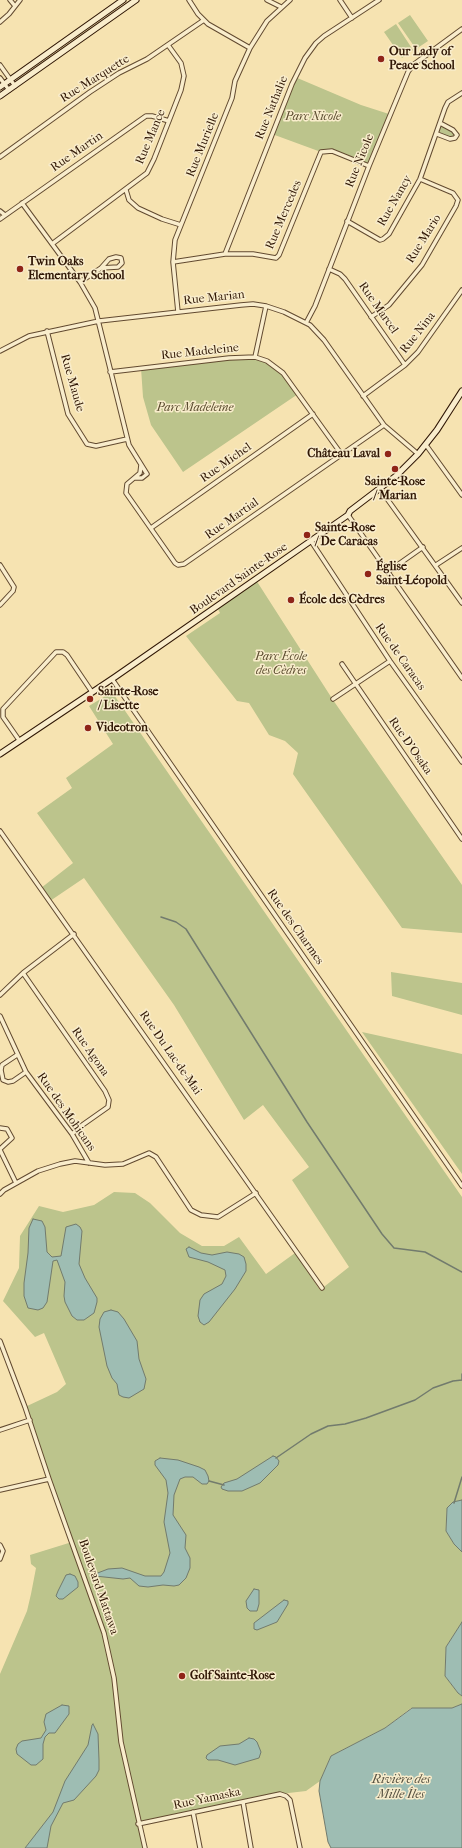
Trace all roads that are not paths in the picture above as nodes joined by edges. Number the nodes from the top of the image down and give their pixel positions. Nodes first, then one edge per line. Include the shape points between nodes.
1 (10, 0) edge
2 (20, 0) edge
3 (123, 0) edge
4 (136, 0) edge
5 (189, 0) edge
6 (267, 0) edge
7 (290, 0) edge
8 (340, 0) edge
9 (379, 0) edge
10 (15, 6) junction
11 (281, 7) junction
12 (352, 18) junction
13 (204, 20) junction
14 (0, 22) edge
15 (462, 29) edge
16 (168, 45) junction
17 (250, 48) junction
18 (0, 65) edge
19 (0, 78) edge
20 (10, 80) junction
21 (2, 86) edge
22 (15, 86) junction
23 (9, 90) junction
24 (462, 93) edge
25 (0, 96) edge
26 (169, 121) junction
27 (440, 123) junction
28 (437, 134) junction
29 (0, 157) edge
30 (368, 166) junction
31 (420, 179) junction
32 (126, 190) junction
33 (22, 202) junction
34 (0, 211) edge
35 (5, 216) junction
36 (0, 219) edge
37 (347, 222) junction
38 (181, 225) junction
39 (52, 244) junction
40 (225, 254) junction
41 (173, 262) junction
42 (100, 268) junction
43 (329, 269) junction
44 (80, 282) junction
45 (462, 290) edge
46 (266, 306) junction
47 (178, 312) junction
48 (371, 316) junction
49 (99, 322) junction
50 (306, 323) junction
51 (47, 331) junction
52 (0, 351) edge
53 (255, 357) junction
54 (405, 365) junction
55 (110, 372) junction
56 (462, 391) edge
57 (363, 396) junction
58 (460, 398) edge
59 (313, 414) junction
60 (384, 425) junction
61 (127, 438) junction
62 (426, 445) junction
63 (418, 454) junction
64 (342, 455) junction
65 (141, 465) junction
66 (135, 478) junction
67 (380, 489) junction
68 (462, 495) edge
69 (348, 515) junction
70 (151, 528) junction
71 (311, 541) junction
72 (423, 547) junction
73 (462, 548) edge
74 (0, 565) edge
75 (436, 565) junction
76 (389, 571) junction
77 (462, 603) edge
78 (0, 605) edge
79 (390, 661) junction
80 (342, 664) dead end
81 (462, 678) edge
82 (112, 679) junction
83 (356, 684) junction
84 (92, 692) junction
85 (333, 699) dead end
86 (19, 740) junction
87 (0, 754) edge
88 (462, 762) edge
89 (0, 830) edge
90 (462, 839) edge
91 (74, 934) junction
92 (23, 974) junction
93 (0, 995) edge
94 (0, 1016) edge
95 (17, 1055) junction
96 (26, 1072) junction
97 (0, 1128) edge
98 (72, 1134) junction
99 (0, 1149) edge
100 (89, 1163) junction
101 (16, 1183) junction
102 (462, 1186) edge
103 (256, 1193) junction
104 (0, 1194) edge
105 (322, 1288) dead end
106 (0, 1341) edge
107 (30, 1420) junction
108 (0, 1430) edge
109 (49, 1479) junction
110 (0, 1490) edge
111 (0, 1545) edge
112 (0, 1559) edge
113 (243, 1802) junction
114 (193, 1812) junction
115 (138, 1824) junction
116 (145, 1848) edge
117 (200, 1848) edge
118 (251, 1848) edge
119 (300, 1848) edge

1 - 10 street
2 - 10 street
3 - 20 street
4 - 22 street
5 - 13 street
6 - 11 street
7 - 11 street, Rue Murielle
8 - 12 street
9 - 12 street, Rue Nathalie
10 - 14 street
11 - 17 street, Rue Murielle via 267,21
12 - 40 street, Rue Nathalie via 316,43 302,64 277,120
13 - 16 street, Rue Marquette
13 - 17 street
15 - 30 street, Rue Nicole via 424,56 408,72
16 - 26 street, Rue Mance via 181,63 184,76 182,90
16 - 29 street, Rue Marquette via 118,73
17 - 38 street, Rue Murielle
18 - 20 street
19 - 21 street
20 - 21 street
20 - 22 street
21 - 23 street
22 - 23 street
23 - 25 street
24 - 27 street, Rue Nancy via 448,102
26 - 32 street, Rue Mance via 147,173
26 - 33 street, Rue Martin via 146,116
27 - 28 street, Rue Nancy
27 - 28 street via 453,130 456,135 450,139
28 - 31 street, Rue Nancy
30 - 37 street, Rue Nicole
30 - 40 street, Rue Mercedes via 332,150 321,152 279,255 270,258 253,254
31 - 37 street, Rue Nancy via 389,234 383,239 380,240
31 - 48 street, Rue Mario via 453,193 458,200 456,206 422,265 389,305
32 - 38 street via 128,200 138,208
32 - 39 street, Rue Mance
33 - 35 street, Rue Martin
33 - 39 street
34 - 35 street
35 - 36 street, Rue Martin
37 - 43 street, Rue Nicole
38 - 41 street, Rue Murielle via 175,240
39 - 44 street
40 - 41 street, Rue Mercedes
41 - 47 street, Rue Murielle
42 - 42 street via 118,267 122,263 121,258 109,259
42 - 44 street
43 - 48 street, Rue Marcel via 345,279
43 - 50 street, Rue Nicole
44 - 49 street via 95,308
45 - 54 street, Rue Nina via 418,352
46 - 47 street, Rue Marian via 241,304
46 - 50 street, Rue Marian
46 - 53 street
47 - 49 street, Rue Marian
48 - 54 street, Rue Marcel
49 - 51 street, Rue Marian
49 - 55 street
50 - 57 street, Rue Marian via 324,340
51 - 52 street, Rue Marian via 29,336
51 - 61 street, Rue Maude via 67,410 87,444 96,446
53 - 55 street, Rue Madeleine
53 - 59 street, Rue Madeleine via 267,361 283,373
54 - 57 street, Rue Nina
55 - 61 street
56 - 58 street, Boulevard Sainte-Rose
57 - 60 street, Rue Marian
58 - 62 street, Boulevard Sainte-Rose
59 - 64 street, Rue Madeleine
59 - 70 street, Rue Michel
60 - 63 street, Rue Marian
60 - 64 street, Rue Martial
61 - 65 street
62 - 63 street, Boulevard Sainte-Rose
62 - 68 street
63 - 67 street, Boulevard Sainte-Rose
64 - 70 street, Rue Martial via 184,564 175,563
65 - 66 street, Rue Martial via 141,470
65 - 66 street, Rue Martial via 147,474 145,477
66 - 70 street, Rue Martial via 127,484 126,493
67 - 69 street, Boulevard Sainte-Rose
67 - 72 street
69 - 71 street, Boulevard Sainte-Rose
69 - 76 street
71 - 79 street, Rue de Caracas
71 - 82 street, Boulevard Sainte-Rose
72 - 75 street
72 - 76 street
73 - 75 street
74 - 78 street via 14,587
75 - 77 street
76 - 81 street
79 - 83 street
79 - 88 street, Rue de Caracas
80 - 83 street, Rue D'Osaka
82 - 84 street, Boulevard Sainte-Rose
82 - 102 street, Rue des Charmes
83 - 85 street
83 - 90 street, Rue D'Osaka
84 - 86 street, Boulevard Sainte-Rose
84 - 86 street via 66,655 63,652 56,652 3,709 3,717
86 - 87 street, Boulevard Sainte-Rose
89 - 91 street, Rue Du Lac-de-Mai
91 - 92 street
91 - 103 street, Rue Du Lac-de-Mai
92 - 93 street
92 - 98 street, Rue Agona via 109,1100 108,1107
94 - 95 street, Rue des Mohicans
95 - 96 street, Rue des Mohicans
95 - 96 street, Rue des Mohicans via 2,1065 3,1080 13,1081
96 - 98 street, Rue des Mohicans
97 - 99 street via 7,1129 12,1138
98 - 100 street, Rue des Mohicans
99 - 101 street
100 - 101 street via 75,1161 60,1164 38,1171
100 - 103 street via 123,1164 149,1153 156,1157 191,1210 201,1215 218,1217
101 - 104 street
103 - 105 street, Rue Du Lac-de-Mai
106 - 107 street, Boulevard Mattawa
107 - 108 street
107 - 109 street, Boulevard Mattawa
109 - 110 street
109 - 115 street, Boulevard Mattawa via 104,1633 111,1661 121,1742
111 - 112 street via 3,1551
113 - 114 street, Rue Yamaska
113 - 118 street
113 - 119 street, Rue Yamaska via 280,1794 286,1796 290,1800
114 - 115 street, Rue Yamaska
114 - 117 street
115 - 116 street, Boulevard Mattawa

